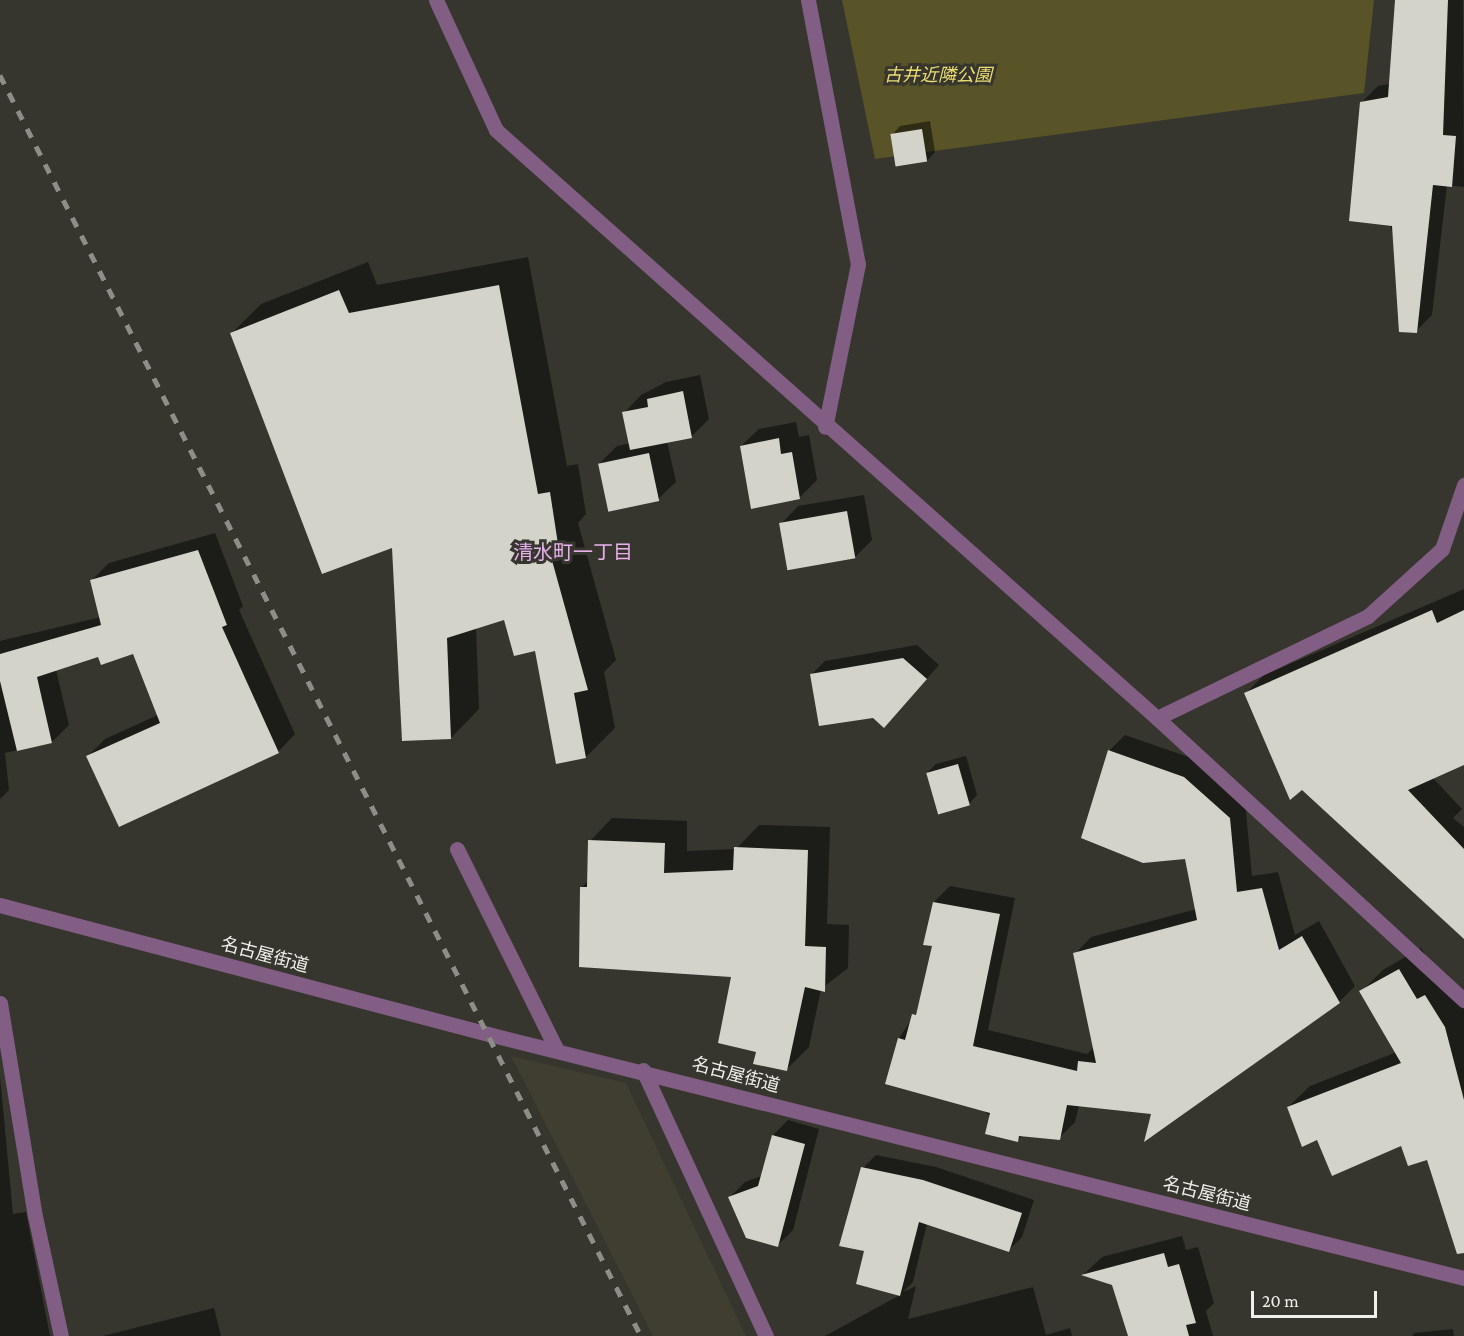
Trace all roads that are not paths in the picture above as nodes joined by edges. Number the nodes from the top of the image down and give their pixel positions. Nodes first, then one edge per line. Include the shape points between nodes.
1 (436, 0) edge
2 (808, 0) edge
3 (825, 427) junction
4 (1464, 485) edge
5 (1158, 718) junction
6 (457, 849) dead end
7 (0, 905) edge
8 (1464, 1000) edge
9 (0, 1003) edge
10 (556, 1048) junction
11 (643, 1070) junction
12 (1464, 1278) edge
13 (61, 1336) edge
14 (766, 1336) edge

1 - 3 street via 496,130
2 - 3 street via 858,264
3 - 5 street
4 - 5 street via 1442,549 1368,616
5 - 8 street
6 - 10 street
7 - 10 street, 名古屋街道
9 - 13 street via 35,1216
10 - 11 street, 名古屋街道
11 - 12 street, 名古屋街道
11 - 14 street

